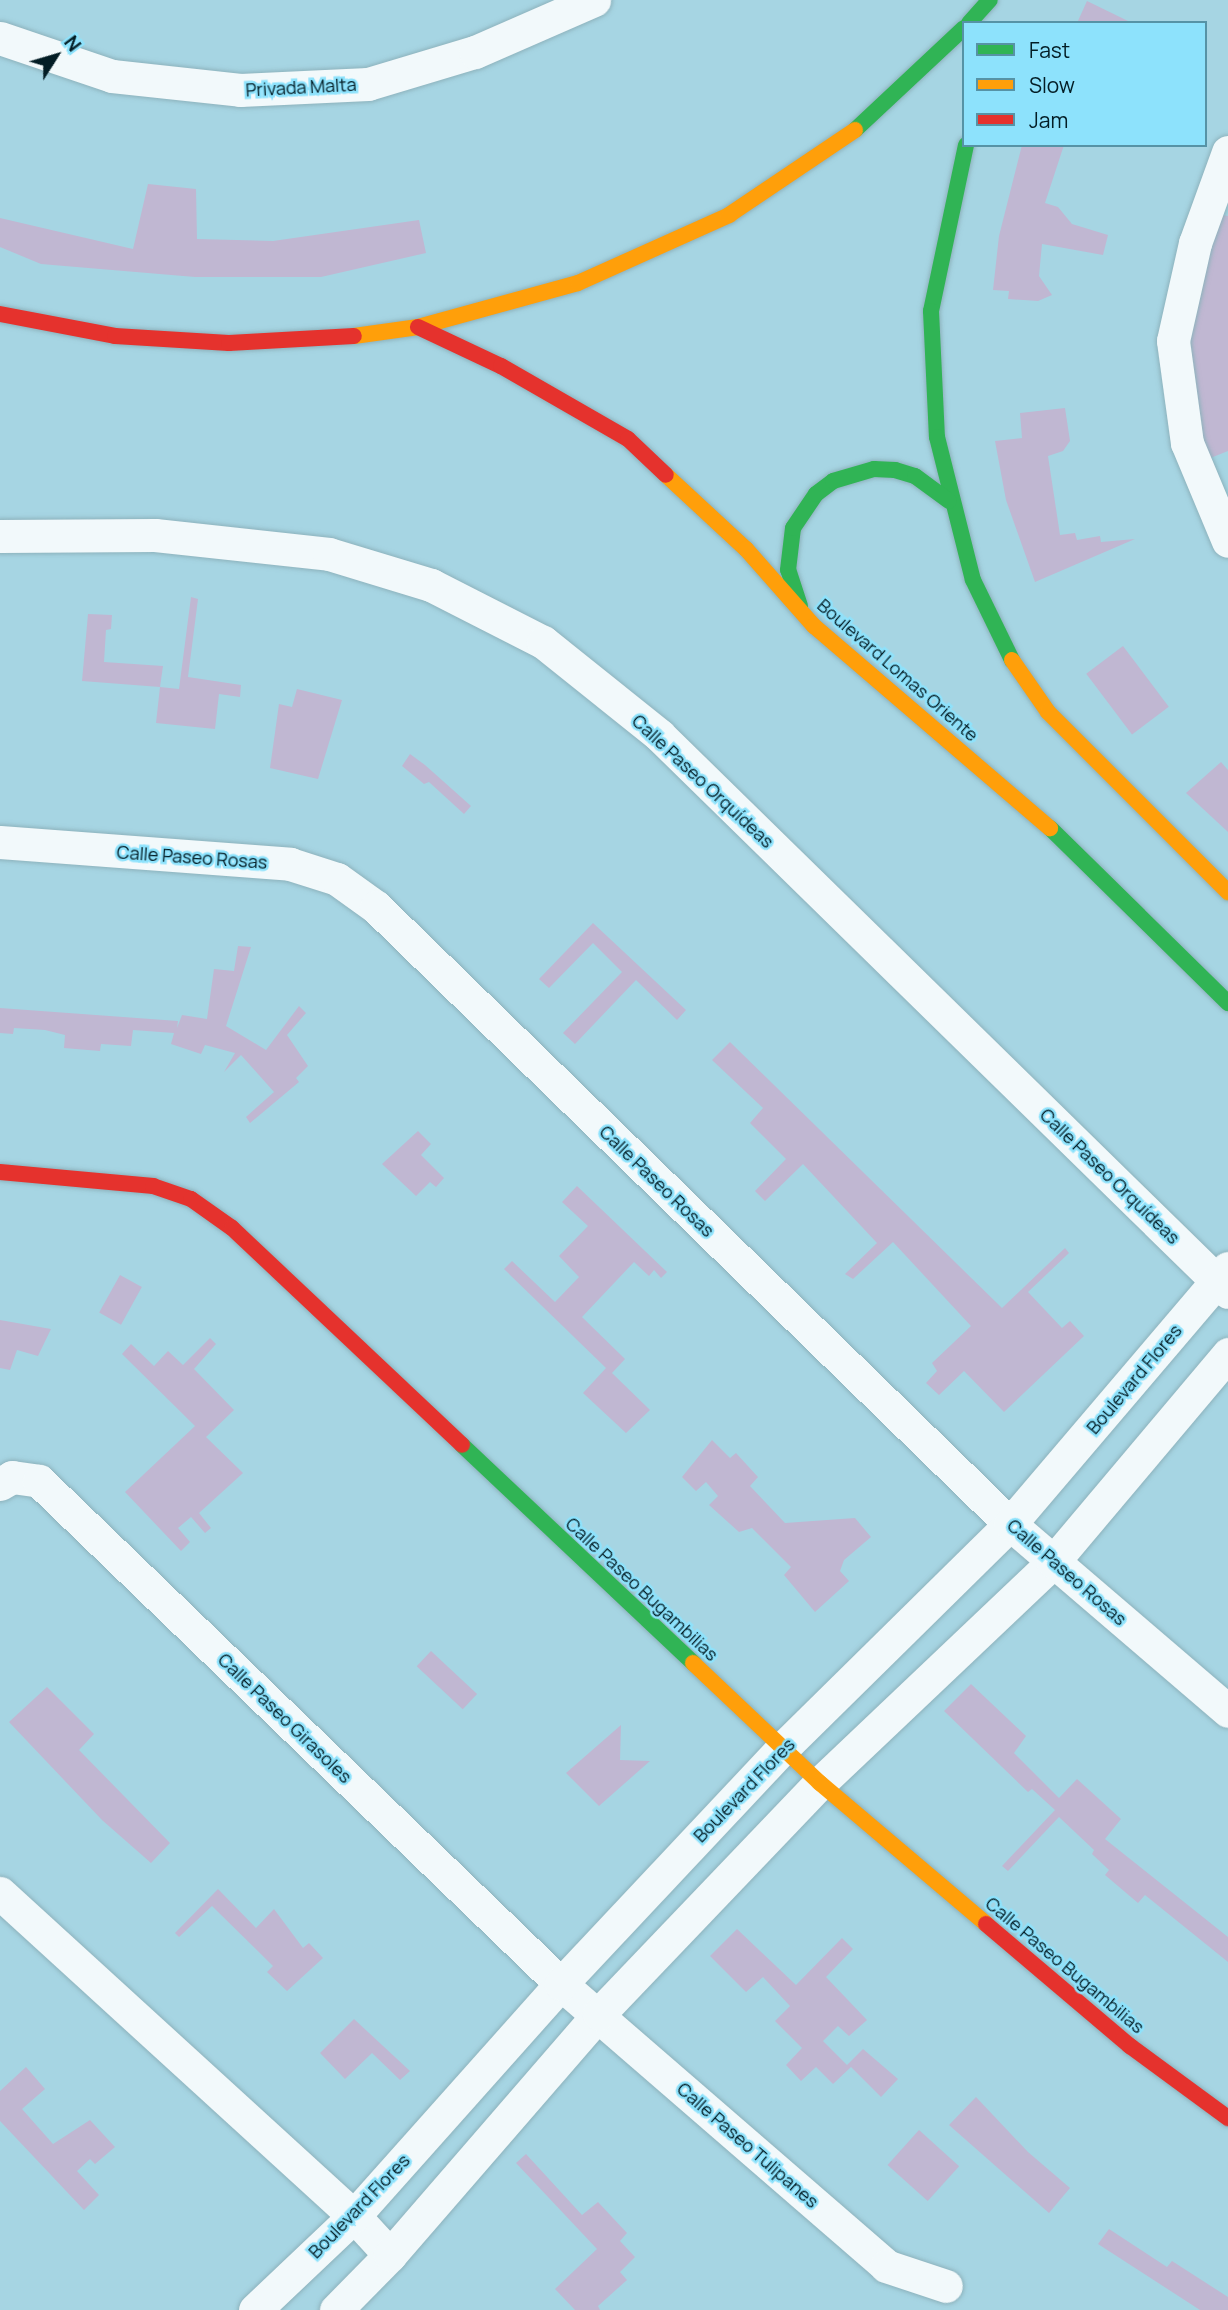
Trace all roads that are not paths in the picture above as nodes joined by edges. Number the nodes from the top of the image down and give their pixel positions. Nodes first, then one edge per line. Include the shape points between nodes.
1 (594, 0) edge
2 (986, 10) edge
3 (972, 21) edge
4 (962, 30) edge
5 (0, 38) edge
6 (966, 147) edge
7 (1228, 152) edge
8 (1, 315) edge
9 (418, 327) junction
10 (949, 501) junction
11 (0, 536) edge
12 (1228, 541) edge
13 (814, 626) junction
14 (0, 842) edge
15 (1228, 892) edge
16 (1228, 1003) edge
17 (0, 1172) edge
18 (1225, 1280) edge
19 (1228, 1354) edge
20 (0, 1483) edge
21 (1010, 1524) junction
22 (1052, 1562) junction
23 (1228, 1712) edge
24 (783, 1748) junction
25 (820, 1783) junction
26 (0, 1893) edge
27 (561, 1983) junction
28 (599, 2014) junction
29 (1228, 2118) edge
30 (354, 2216) junction
31 (390, 2255) junction
32 (946, 2286) dead end
33 (256, 2310) edge
34 (336, 2310) edge

1 - 5 street, Privada Malta via 475,51 368,83 240,90 112,76
2 - 3 street
4 - 9 street via 866,122 729,215 578,283
6 - 10 street via 931,312 937,437
7 - 12 street via 1195,243 1173,341 1187,443
8 - 9 street via 115,336 229,343 324,340
9 - 13 street, Boulevard Lomas Oriente via 501,366 628,439 746,549
10 - 13 street via 915,476 895,470 852,473 816,494 798,519 788,549 792,590
10 - 15 street via 973,580 1005,650 1048,712
11 - 18 street, Calle Paseo Orquídeas via 155,535 328,554 430,585 543,642 659,735
13 - 16 street, Boulevard Lomas Oriente via 1054,831
14 - 21 street, Calle Paseo Rosas via 290,864 337,879 376,908
17 - 24 street, Calle Paseo Bugambilias via 153,1186 191,1199 232,1228
18 - 21 street, Boulevard Flores
19 - 22 street
20 - 27 street, Calle Paseo Girasoles via 12,1477 39,1481
21 - 22 street, Calle Paseo Rosas
21 - 24 street, Boulevard Flores
22 - 23 street, Calle Paseo Rosas
22 - 25 street
24 - 25 street, Calle Paseo Bugambilias
24 - 27 street, Boulevard Flores
25 - 28 street
25 - 29 street, Calle Paseo Bugambilias via 1130,2046
26 - 30 street
27 - 28 street, Calle Paseo Tulipanes
27 - 30 street, Boulevard Flores
28 - 31 street
28 - 32 street, Calle Paseo Tulipanes via 886,2266
30 - 31 street
30 - 33 street, Boulevard Flores
31 - 34 street

